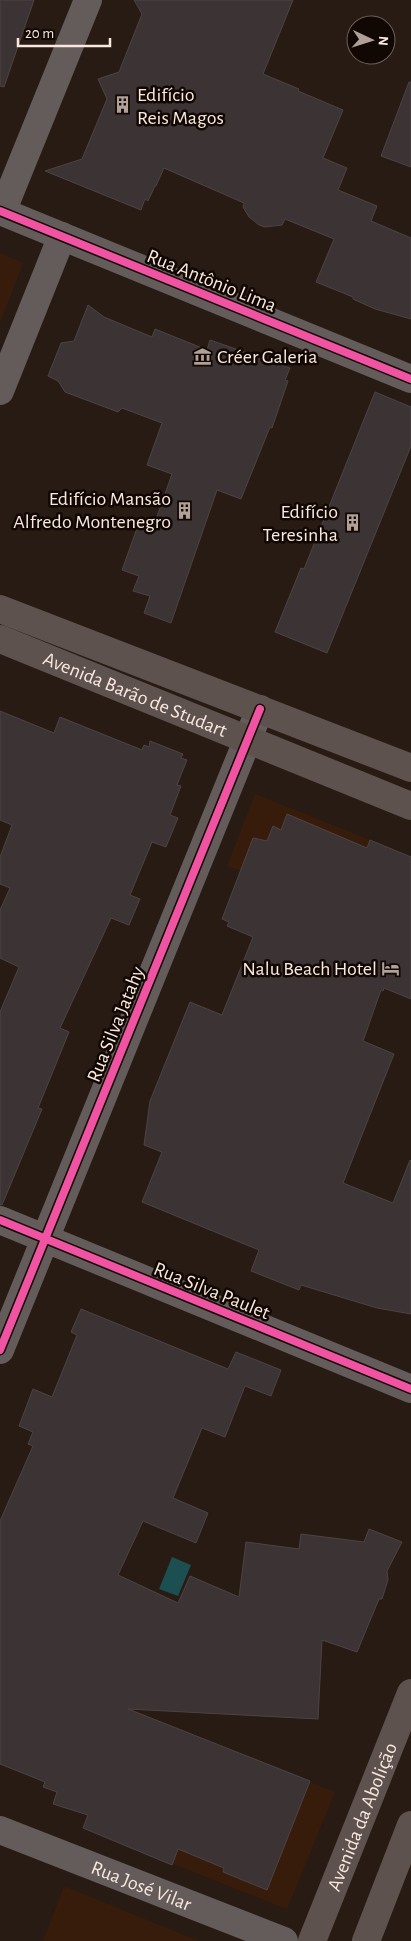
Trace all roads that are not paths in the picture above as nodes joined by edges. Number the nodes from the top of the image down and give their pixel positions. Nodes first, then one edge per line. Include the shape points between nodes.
1 (88, 0) edge
2 (1, 212) edge
3 (62, 236) junction
4 (411, 379) edge
5 (0, 391) edge
6 (0, 609) edge
7 (0, 640) edge
8 (260, 709) junction
9 (248, 739) junction
10 (411, 768) edge
11 (411, 806) edge
12 (0, 1220) edge
13 (45, 1239) junction
14 (0, 1350) edge
15 (411, 1390) edge
16 (411, 1694) edge
17 (411, 1825) edge
18 (0, 1830) edge
19 (284, 1941) edge
20 (312, 1941) edge
21 (366, 1941) edge

1 - 2 street
2 - 3 street, Rua Antônio Lima
3 - 4 street, Rua Antônio Lima
3 - 5 street
6 - 8 main road, Avenida Barão de Studart
7 - 9 main road, Avenida Barão de Studart
8 - 9 street, Rua Silva Jatahy
8 - 10 main road, Avenida Barão de Studart
9 - 11 main road, Avenida Barão de Studart
9 - 13 street, Rua Silva Jatahy
12 - 13 street, Rua Silva Paulet
13 - 14 street, Rua Silva Jatahy
13 - 15 street, Rua Silva Paulet
16 - 20 main road, Avenida da Abolição
17 - 21 main road
18 - 19 street, Rua José Vilar

